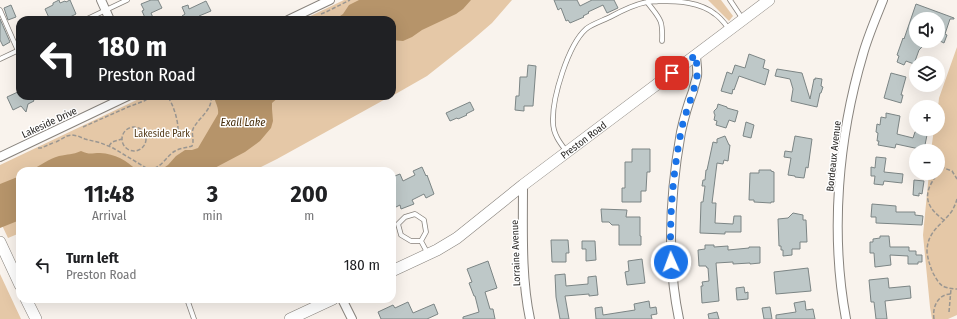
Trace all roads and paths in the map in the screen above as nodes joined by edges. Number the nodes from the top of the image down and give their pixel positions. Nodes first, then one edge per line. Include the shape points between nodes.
1 (101, 0) edge
2 (127, 0) edge
3 (330, 0) edge
4 (730, 0) edge
5 (769, 0) edge
6 (883, 0) edge
7 (647, 2) junction
8 (314, 4) edge
9 (0, 10) edge
10 (106, 10) junction
11 (93, 16) edge
12 (108, 16) edge
13 (294, 16) edge
14 (743, 19) junction
15 (730, 30) junction
16 (662, 41) dead end
17 (16, 44) edge
18 (16, 52) edge
19 (696, 55) junction
20 (0, 60) edge
21 (128, 100) edge
22 (134, 100) edge
23 (147, 100) edge
24 (170, 100) edge
25 (211, 100) edge
26 (137, 104) junction
27 (80, 128) dead end
28 (143, 131) junction
29 (122, 139) junction
30 (56, 142) dead end
31 (108, 146) junction
32 (567, 152) junction
33 (0, 157) edge
34 (145, 167) edge
35 (158, 167) edge
36 (957, 179) edge
37 (523, 185) junction
38 (957, 199) edge
39 (944, 220) junction
40 (421, 241) junction
41 (0, 242) edge
42 (428, 254) junction
43 (396, 269) edge
44 (16, 276) edge
45 (951, 289) junction
46 (957, 289) edge
47 (951, 294) junction
48 (28, 303) edge
49 (188, 303) edge
50 (324, 303) edge
51 (344, 303) edge
52 (950, 312) dead end
53 (36, 319) edge
54 (194, 319) edge
55 (290, 319) edge
56 (352, 319) edge
57 (530, 319) edge
58 (679, 319) edge
59 (846, 319) edge
60 (934, 319) edge

1 - 10 street
2 - 10 lane
3 - 8 street
4 - 14 lane
5 - 14 main road, Preston Road
6 - 59 street, Bordeaux Avenue via 863,53 848,111 841,158 838,237
7 - 15 lane via 696,4 715,13
7 - 16 lane via 660,18
7 - 32 lane via 586,28 570,52 554,102 553,123 557,140
8 - 13 street
9 - 17 lane
10 - 11 lane
10 - 12 street
14 - 15 main road, Preston Road
15 - 19 main road, Preston Road
18 - 20 lane
19 - 32 main road, Preston Road
19 - 58 street via 697,75 682,125 673,184 670,247
21 - 33 street, Lakeside Drive
22 - 26 path
23 - 26 path
24 - 28 path via 178,129 165,135
25 - 35 path via 211,104 192,130 192,146 175,151
26 - 27 path
28 - 29 path via 130,128
28 - 29 path via 146,141 143,148 135,152 125,146
29 - 31 path
30 - 31 path via 72,135
31 - 34 path
32 - 37 main road, Preston Road
36 - 39 path via 952,171 944,168 930,186 929,205 934,213
37 - 42 main road, Preston Road via 457,238
37 - 57 street, Lorraine Avenue via 523,249
38 - 39 path via 953,210
39 - 45 path via 929,239 928,257 934,274 942,285
40 - 40 lane via 411,241 401,235 398,224 405,217 415,214 424,220 426,232
40 - 42 lane
41 - 44 main road
42 - 43 main road, Preston Road
45 - 46 path
45 - 47 path
47 - 52 path
47 - 60 path via 940,297 933,313
48 - 53 main road
49 - 54 lane
50 - 55 main road
51 - 56 street

